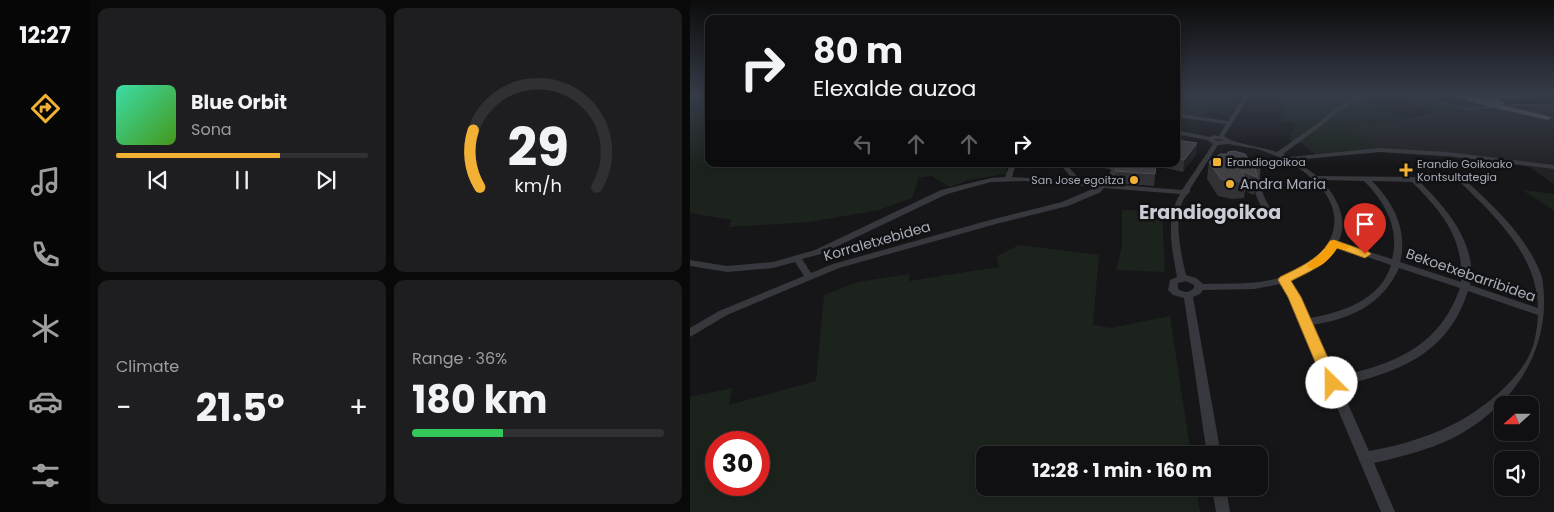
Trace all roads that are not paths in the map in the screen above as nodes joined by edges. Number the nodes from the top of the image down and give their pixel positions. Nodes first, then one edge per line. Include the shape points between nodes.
1 (1202, 119) edge
2 (1233, 119) edge
3 (1327, 119) edge
4 (1230, 123) junction
5 (1180, 133) edge
6 (1219, 140) junction
7 (1278, 154) junction
8 (1288, 158) junction
9 (1012, 167) edge
10 (1066, 167) edge
11 (1107, 167) edge
12 (1554, 167) edge
13 (1316, 178) junction
14 (1366, 178) junction
15 (1008, 179) junction
16 (1413, 179) junction
17 (1079, 182) junction
18 (1104, 184) junction
19 (1186, 192) junction
20 (1268, 210) dead end
21 (1334, 243) junction
22 (797, 258) junction
23 (690, 263) edge
24 (1397, 264) junction
25 (809, 277) junction
26 (1182, 278) junction
27 (1284, 280) junction
28 (1199, 287) junction
29 (1465, 287) junction
30 (1188, 296) junction
31 (1543, 313) junction
32 (1306, 322) junction
33 (690, 333) edge
34 (1332, 383) junction
35 (1213, 446) edge
36 (1365, 458) junction
37 (1220, 496) edge
38 (1223, 512) edge
39 (1388, 512) edge

1 - 4 street
2 - 4 street
3 - 7 street
4 - 6 street
5 - 6 street
6 - 7 street
6 - 19 street
7 - 8 street
8 - 12 street via 1379,150
8 - 13 street
8 - 20 street via 1258,163 1257,183
9 - 15 street
10 - 17 street
11 - 18 street via 1116,171
13 - 14 street
13 - 21 street via 1337,206 1339,226
14 - 16 street
14 - 24 street via 1393,215 1399,235
15 - 17 street
15 - 22 street via 973,183 944,192 818,252
16 - 29 street via 1435,200 1452,223 1463,248
16 - 31 street via 1463,181 1508,225 1533,267 1540,287
17 - 18 street
18 - 19 street
18 - 25 street, Korraletxebidea via 1098,190 1065,204 836,266
19 - 26 street via 1175,216
21 - 24 street, Bekoetxebarribidea
21 - 27 street via 1328,254 1314,265
22 - 23 street via 773,265 727,269
22 - 25 street
24 - 29 street, Bekoetxebarribidea
24 - 32 street via 1385,285 1365,303 1346,314
25 - 33 street, Korraletxebidea via 723,313
26 - 28 street via 1194,280
26 - 30 street via 1173,282 1172,287 1179,294
27 - 28 street via 1245,286
27 - 32 street
28 - 30 street via 1198,292
29 - 31 street, Bekoetxebarribidea
29 - 34 street via 1458,311 1422,350 1398,364 1362,377
30 - 35 street
31 - 36 street via 1534,357 1494,405 1466,425 1436,440 1396,453
32 - 34 street
34 - 36 street
36 - 39 street
37 - 38 street

